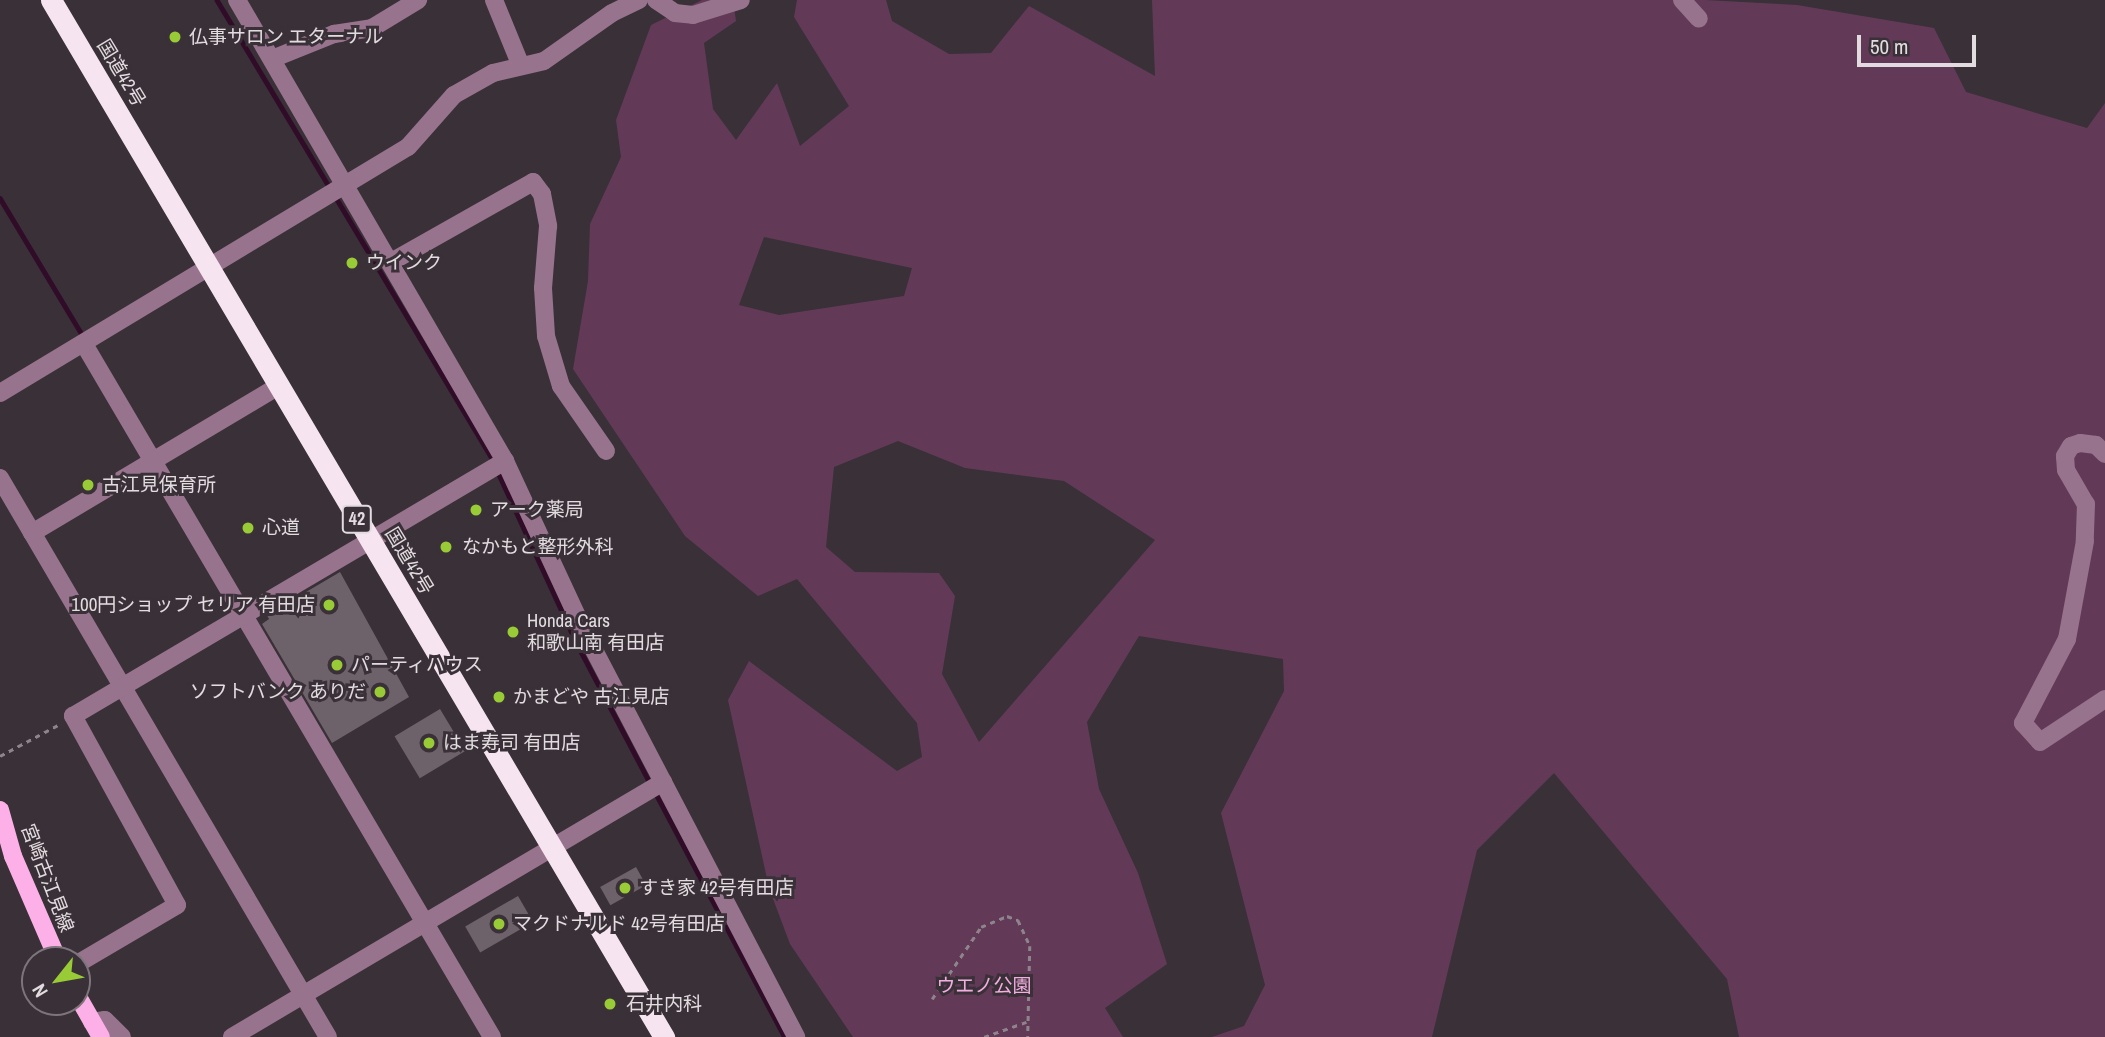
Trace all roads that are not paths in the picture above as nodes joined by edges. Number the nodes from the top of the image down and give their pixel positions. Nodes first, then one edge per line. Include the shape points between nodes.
1 (40, 0) edge
2 (51, 0) edge
3 (58, 0) edge
4 (237, 0) edge
5 (418, 0) edge
6 (494, 0) edge
7 (639, 0) edge
8 (656, 0) edge
9 (741, 0) edge
10 (1682, 0) edge
11 (1699, 19) dead end
12 (272, 59) junction
13 (522, 66) junction
14 (91, 67) junction
15 (346, 186) junction
16 (391, 262) junction
17 (211, 268) junction
18 (84, 344) junction
19 (279, 386) junction
20 (0, 393) edge
21 (606, 451) dead end
22 (2105, 454) edge
23 (153, 461) junction
24 (505, 461) junction
25 (0, 478) edge
26 (32, 533) junction
27 (370, 541) junction
28 (244, 615) junction
29 (122, 687) junction
30 (2105, 699) edge
31 (663, 782) junction
32 (0, 810) edge
33 (553, 849) junction
34 (426, 923) junction
35 (52, 946) edge
36 (91, 956) edge
37 (303, 994) junction
38 (97, 1030) edge
39 (122, 1037) edge
40 (232, 1037) edge
41 (328, 1037) edge
42 (492, 1037) edge
43 (664, 1037) edge
44 (796, 1037) edge

1 - 14 street
2 - 14 highway, 国道42号 / 42
3 - 14 street
4 - 12 street
5 - 12 street via 372,28 334,34
6 - 13 street
7 - 13 street via 612,13 544,61
8 - 9 street via 675,13 692,15
10 - 11 street
12 - 15 street
13 - 15 street via 493,73 454,95 408,147
14 - 17 highway, 国道42号 / 42
15 - 16 street
15 - 17 street
16 - 21 street via 533,182 542,194 548,226 543,288 546,337 561,386
16 - 24 street
17 - 18 street
17 - 19 highway, 国道42号 / 42
18 - 20 street
18 - 23 street
19 - 23 street
19 - 27 highway, 国道42号 / 42
22 - 30 street via 2096,445 2080,443 2071,446 2065,456 2066,470 2086,504 2088,523 2067,639 2023,723 2040,742
23 - 26 street
23 - 28 street
24 - 27 street
24 - 31 street via 580,622
25 - 26 street
26 - 29 street
27 - 28 street
27 - 33 highway, 国道42号 / 42
28 - 29 street
28 - 34 street
29 - 36 street via 73,716 177,905
29 - 37 street
31 - 33 street
31 - 44 street
32 - 35 main road, 宮崎古江見線 via 13,856
33 - 34 street
33 - 43 highway, 国道42号 / 42
34 - 37 street
34 - 42 street
37 - 40 street
37 - 41 street
38 - 39 street via 105,1020

